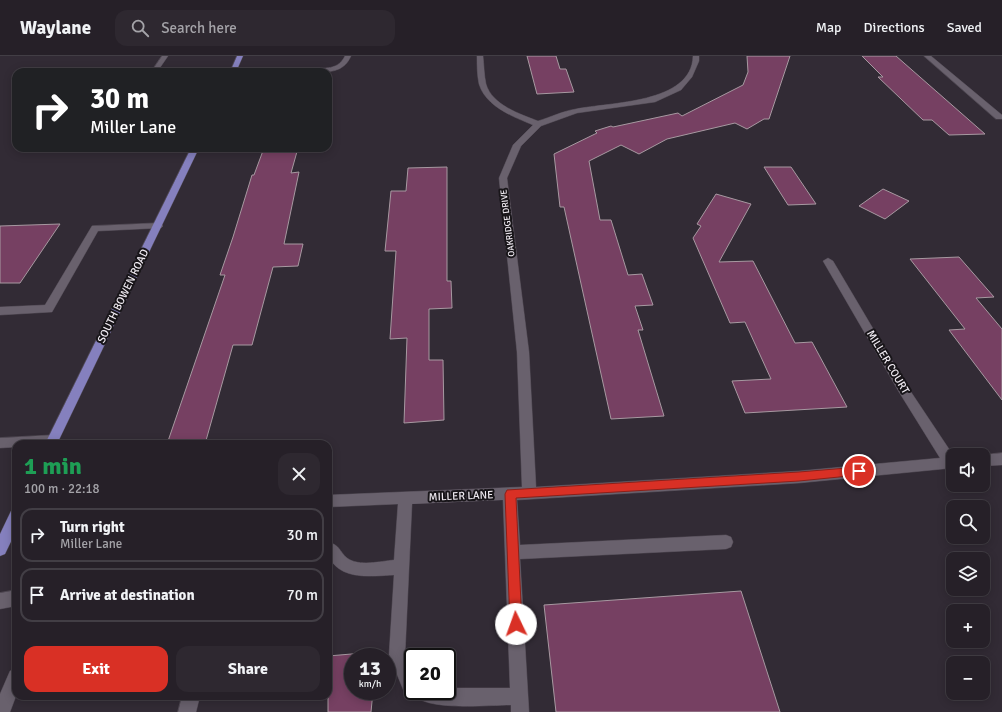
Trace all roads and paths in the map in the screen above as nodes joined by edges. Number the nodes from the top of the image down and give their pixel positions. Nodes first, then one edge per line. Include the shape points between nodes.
1 (165, 56) edge
2 (240, 56) edge
3 (348, 56) edge
4 (480, 56) edge
5 (696, 56) edge
6 (927, 56) edge
7 (157, 68) edge
8 (235, 68) edge
9 (332, 70) edge
10 (999, 117) dead end
11 (538, 124) junction
12 (194, 152) edge
13 (158, 226) junction
14 (828, 261) dead end
15 (0, 311) edge
16 (53, 440) edge
17 (0, 444) edge
18 (12, 444) edge
19 (946, 454) edge
20 (1002, 459) edge
21 (990, 460) edge
22 (946, 462) edge
23 (529, 493) junction
24 (510, 494) junction
25 (405, 498) junction
26 (332, 501) edge
27 (12, 524) edge
28 (726, 542) dead end
29 (0, 549) edge
30 (332, 550) edge
31 (513, 552) junction
32 (402, 567) junction
33 (12, 599) edge
34 (0, 601) edge
35 (404, 672) edge
36 (12, 687) edge
37 (456, 698) edge
38 (189, 700) edge
39 (520, 704) edge
40 (2, 712) edge
41 (187, 712) edge

1 - 7 street
2 - 8 main road
3 - 9 street via 346,63
4 - 11 street via 483,86 491,98 503,108
5 - 11 street, OAKRIDGE DRIVE via 690,76 678,88 652,100 576,111
6 - 10 street
11 - 23 street, OAKRIDGE DRIVE via 517,145 503,178 523,352
12 - 13 main road, SOUTH BOWEN ROAD
13 - 15 street via 95,228 48,309
13 - 16 main road, SOUTH BOWEN ROAD
14 - 19 street, MILLER COURT via 903,390
17 - 18 street
20 - 21 street
22 - 23 street, MILLER LANE via 799,477
23 - 24 street, MILLER LANE
24 - 25 street, MILLER LANE
24 - 31 street
25 - 26 street, MILLER LANE
25 - 32 street
27 - 29 main road
28 - 31 street
30 - 32 street via 343,564 362,570
31 - 39 street
32 - 35 street via 397,656
33 - 34 street
36 - 40 street
37 - 39 street
38 - 41 street

